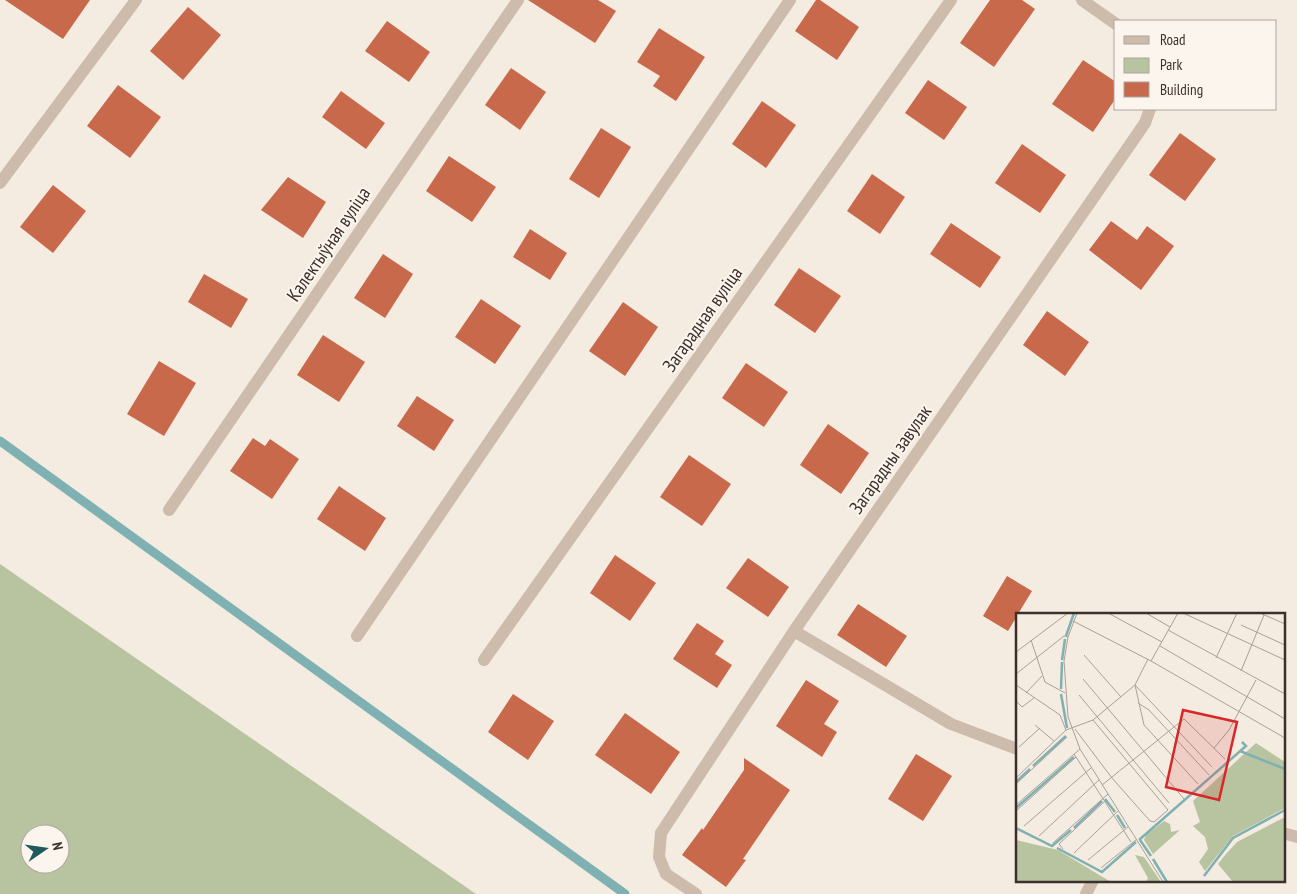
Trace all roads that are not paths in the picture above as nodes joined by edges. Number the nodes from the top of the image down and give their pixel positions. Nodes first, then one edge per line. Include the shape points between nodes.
1 (136, 0) edge
2 (518, 0) edge
3 (790, 0) edge
4 (951, 0) edge
5 (1082, 0) edge
6 (1114, 23) edge
7 (1150, 110) edge
8 (0, 182) edge
9 (169, 510) dead end
10 (794, 631) junction
11 (358, 636) dead end
12 (484, 660) dead end
13 (1016, 749) edge
14 (1284, 833) edge
15 (1297, 837) edge
16 (1092, 882) edge
17 (696, 894) edge
18 (1086, 894) edge

1 - 8 street
2 - 9 street, Калектыўная вуліца
3 - 11 street
4 - 12 street, Загарадная вуліца
5 - 6 street
7 - 10 street, Загарадны завулак via 1145,123
10 - 13 street via 951,724
10 - 17 street, Загарадны завулак via 661,833 659,857 666,874
14 - 15 street
16 - 18 street

